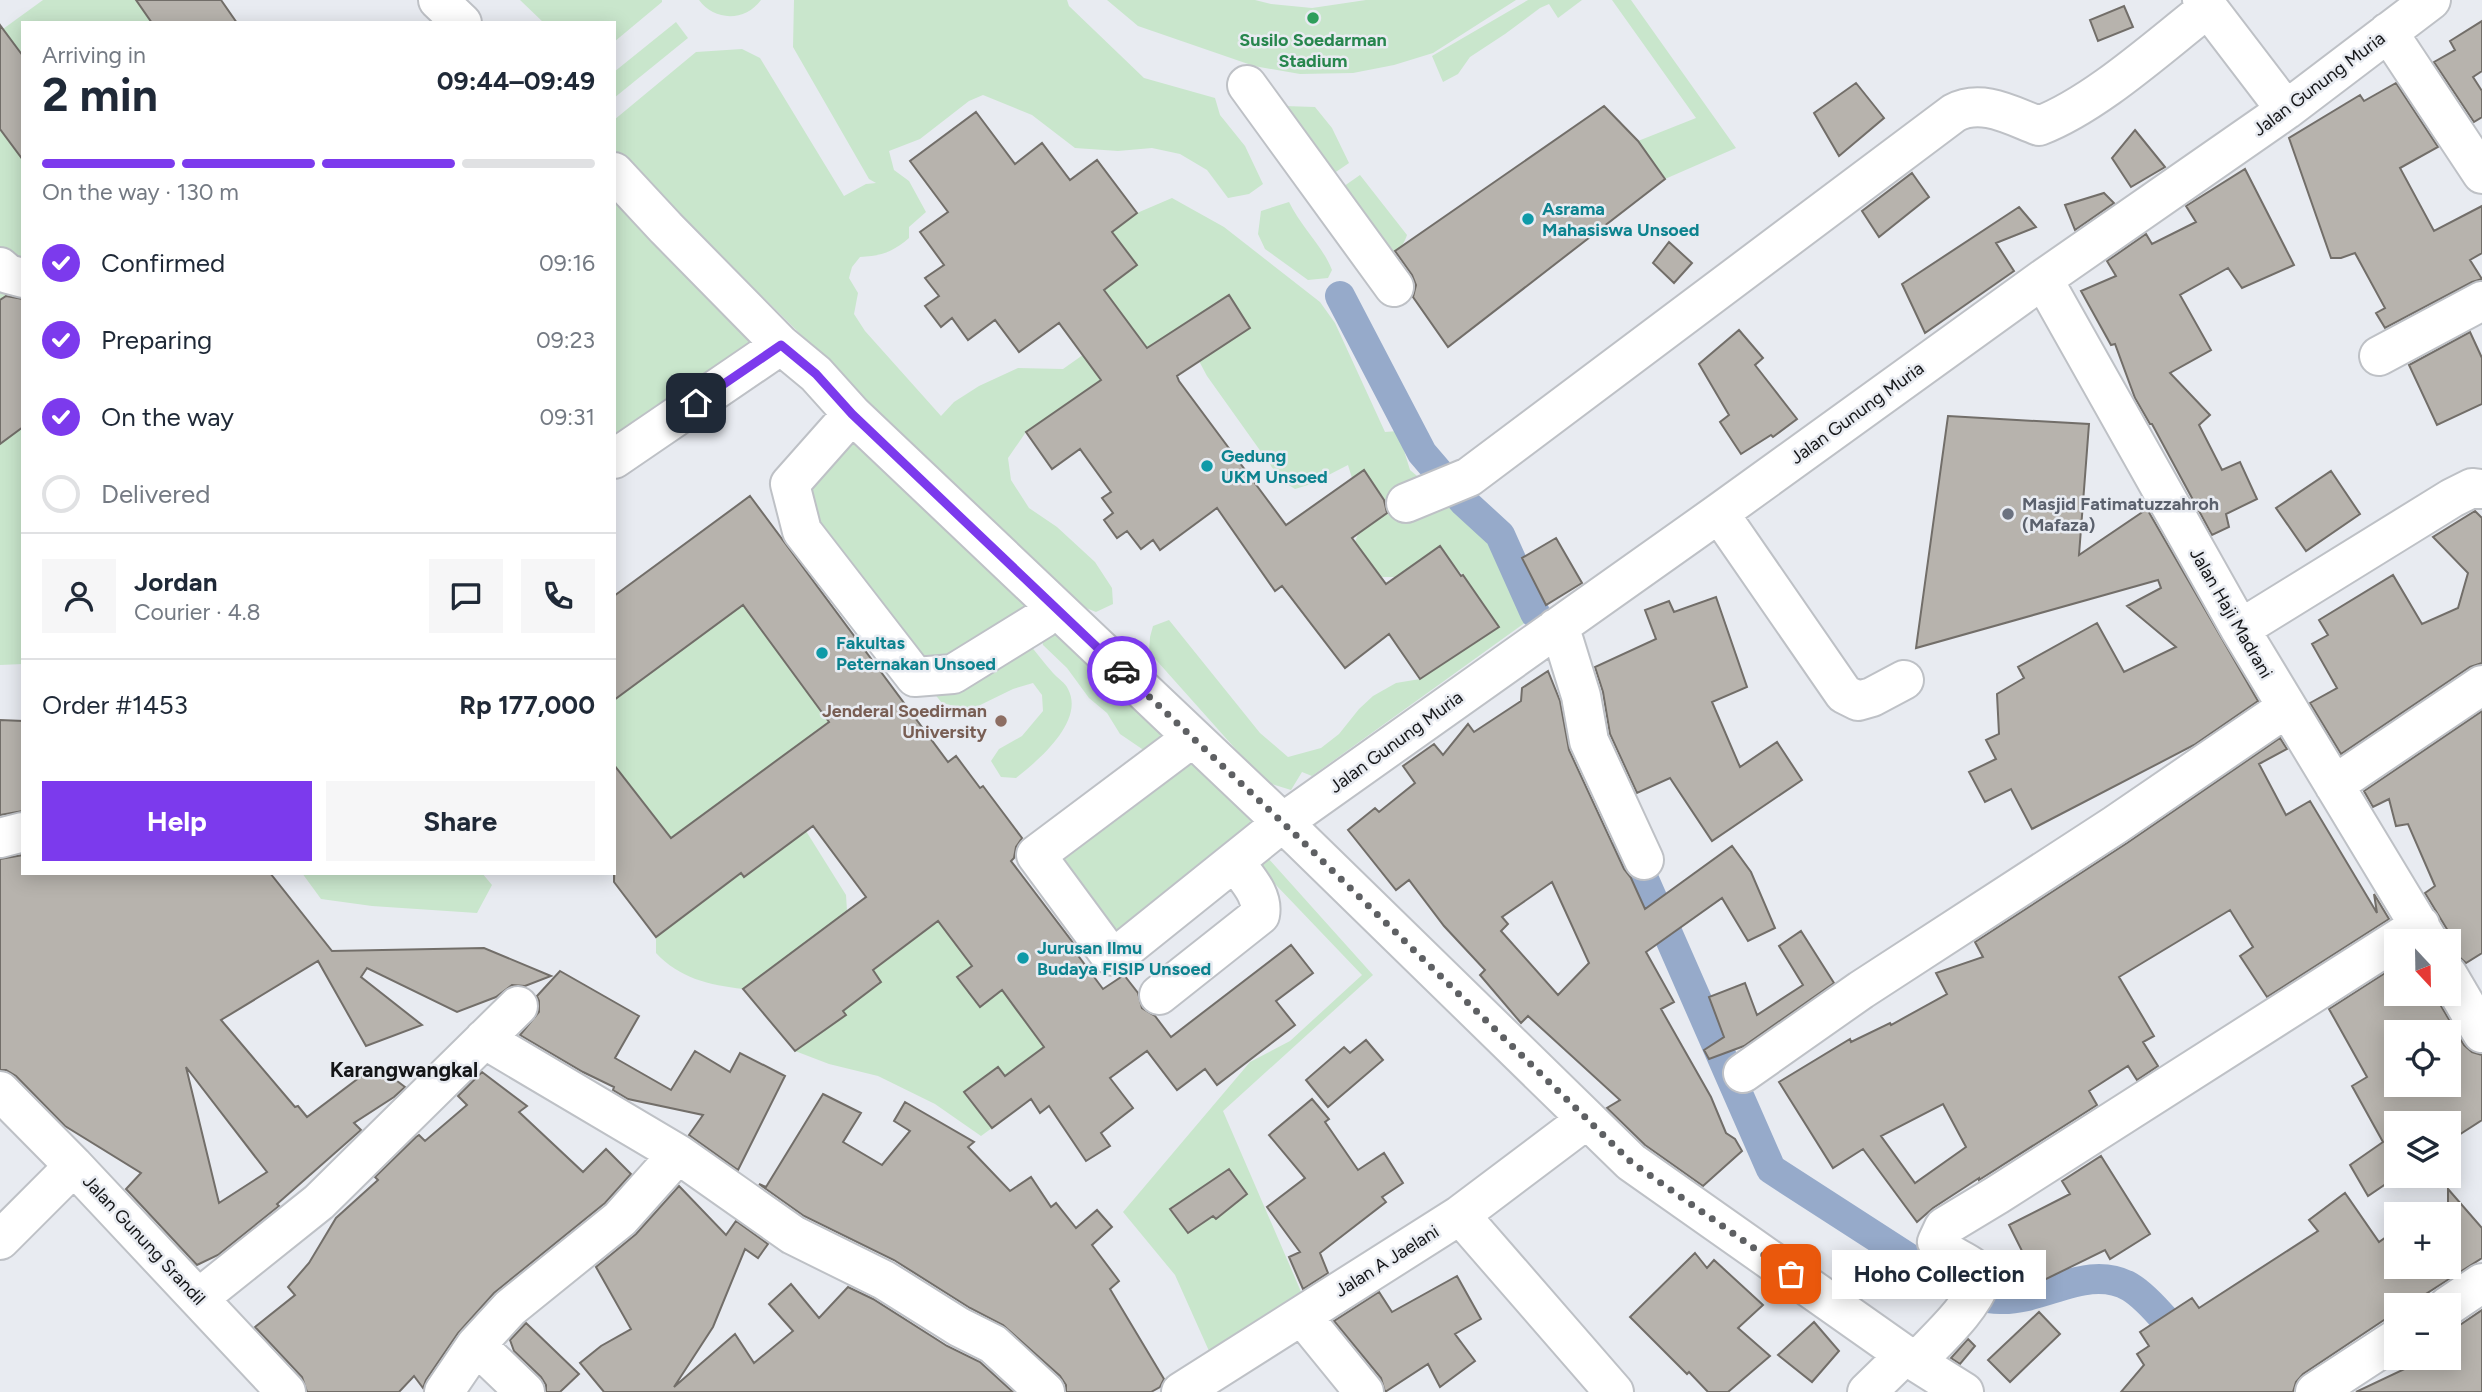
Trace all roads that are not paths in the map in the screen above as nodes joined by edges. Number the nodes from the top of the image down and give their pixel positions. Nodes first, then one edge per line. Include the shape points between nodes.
1 (438, 0) edge
2 (2431, 0) edge
3 (2205, 4) edge
4 (460, 21) edge
5 (2388, 32) junction
6 (1247, 85) dead end
7 (2286, 110) junction
8 (616, 174) edge
9 (2482, 174) edge
10 (0, 267) edge
11 (21, 278) edge
12 (2043, 279) junction
13 (1394, 287) dead end
14 (2482, 301) edge
15 (781, 345) junction
16 (2379, 356) dead end
17 (852, 414) junction
18 (616, 458) edge
19 (2482, 489) edge
20 (1419, 497) dead end
21 (1719, 513) junction
22 (1056, 608) junction
23 (1556, 628) junction
24 (2240, 629) junction
25 (1904, 680) dead end
26 (2482, 685) edge
27 (2286, 708) junction
28 (1192, 738) junction
29 (2334, 785) junction
30 (1282, 823) junction
31 (21, 833) edge
32 (0, 838) edge
33 (1644, 860) dead end
34 (1236, 862) junction
35 (2423, 929) edge
36 (2384, 958) edge
37 (1159, 995) dead end
38 (2461, 995) edge
39 (518, 1006) dead end
40 (2480, 1024) edge
41 (484, 1039) junction
42 (1743, 1073) dead end
43 (0, 1091) edge
44 (1586, 1120) junction
45 (678, 1154) junction
46 (74, 1166) junction
47 (1460, 1215) junction
48 (0, 1240) edge
49 (2482, 1283) edge
50 (2461, 1297) edge
51 (200, 1298) junction
52 (1302, 1316) junction
53 (477, 1345) junction
54 (2384, 1347) edge
55 (1910, 1358) junction
56 (286, 1392) edge
57 (444, 1392) edge
58 (526, 1392) edge
59 (1045, 1392) edge
60 (1181, 1392) edge
61 (1364, 1392) edge
62 (1614, 1392) edge
63 (1867, 1392) edge
64 (1964, 1392) edge
65 (2315, 1392) edge

1 - 4 street
2 - 5 street, Jalan Gunung Muria
3 - 7 street
3 - 20 street via 2094,96 2060,118 2039,126 1987,108 1966,106 1954,113 1469,477
5 - 7 street, Jalan Gunung Muria
5 - 9 street
6 - 13 street
7 - 12 street, Jalan Gunung Muria
8 - 15 street
10 - 11 street via 8,275
12 - 21 street, Jalan Gunung Muria
12 - 24 street, Jalan Haji Madrani
14 - 16 street
15 - 17 street via 816,374
15 - 18 street
17 - 22 street
17 - 22 street via 790,484 802,531 915,677 953,674
19 - 24 street via 2472,488 2452,498
21 - 23 street, Jalan Gunung Muria
21 - 25 street via 1844,694 1858,701
22 - 28 street
23 - 30 street, Jalan Gunung Muria
23 - 33 street via 1581,696 1588,741
24 - 27 street, Jalan Haji Madrani
26 - 29 street
27 - 29 street, Jalan Haji Madrani
27 - 42 street
28 - 30 street
28 - 34 street, Jalan Gunung Muria via 1039,851 1037,859 1113,956
29 - 35 street, Jalan Haji Madrani
30 - 34 street, Jalan Gunung Muria
30 - 44 street
31 - 32 street
34 - 37 street via 1260,898 1261,915
36 - 55 street via 1944,1227 1937,1242 1944,1251 1977,1269 1982,1279 1970,1301
38 - 40 street
39 - 41 street
41 - 45 street
41 - 51 street via 319,1202
43 - 46 street, Jalan Gunung Srandil
44 - 47 street, Jalan A Jaelani
44 - 55 street via 1631,1162
45 - 53 street via 620,1219 510,1308
45 - 59 street via 793,1235 884,1280 993,1344
46 - 48 street
46 - 51 street, Jalan Gunung Srandil
47 - 52 street, Jalan A Jaelani
47 - 62 street
49 - 50 street
51 - 56 street, Jalan Gunung Srandil
52 - 60 street, Jalan A Jaelani
52 - 61 street
53 - 57 street
53 - 58 street
54 - 65 street
55 - 63 street
55 - 64 street

